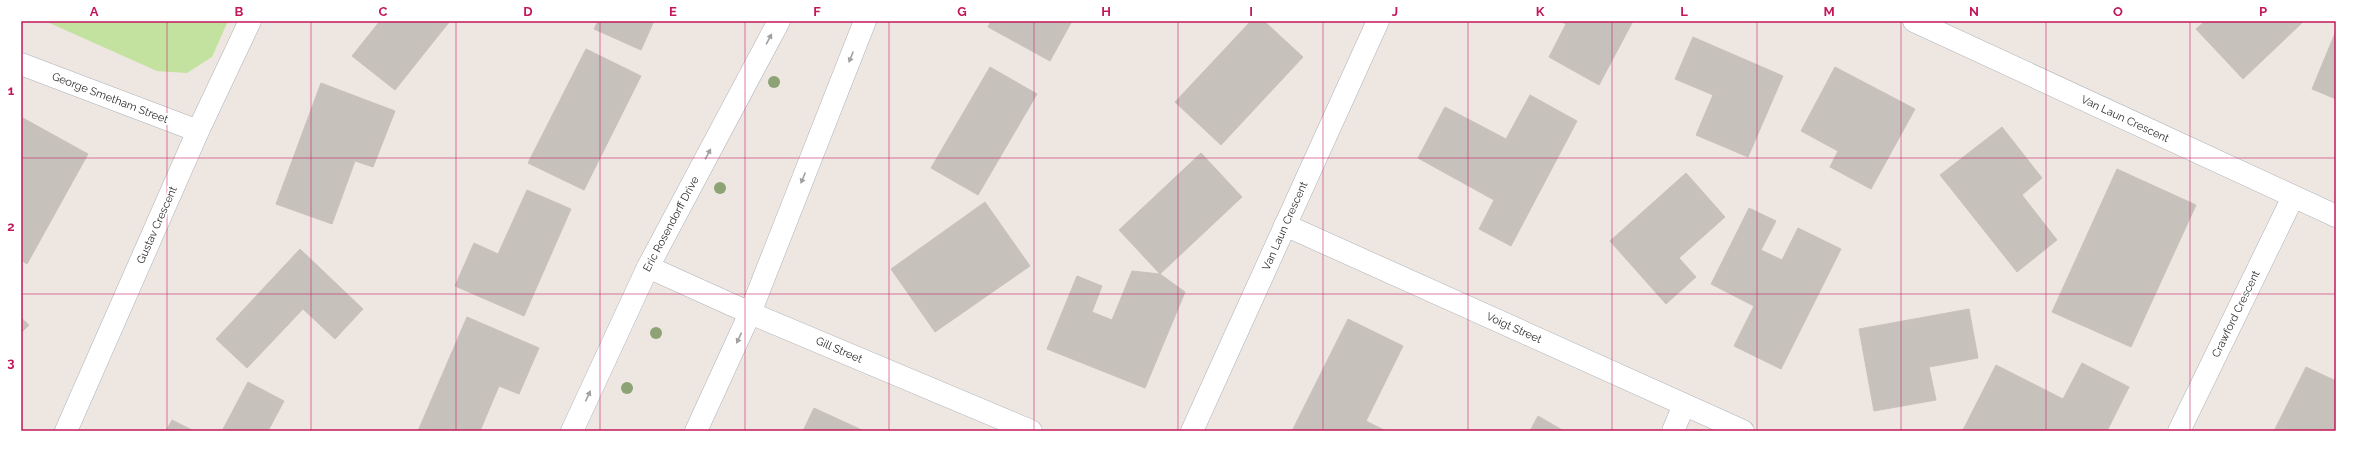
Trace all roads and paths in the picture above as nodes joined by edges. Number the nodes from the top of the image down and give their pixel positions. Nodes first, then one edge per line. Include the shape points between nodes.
1 (250, 21) edge
2 (779, 21) edge
3 (866, 21) edge
4 (1378, 21) edge
5 (1914, 21) edge
6 (21, 64) edge
7 (198, 131) junction
8 (2293, 197) junction
9 (2336, 216) edge
10 (1286, 225) junction
11 (648, 267) junction
12 (750, 313) junction
13 (1684, 405) junction
14 (66, 431) edge
15 (572, 431) edge
16 (696, 431) edge
17 (1031, 431) edge
18 (1192, 431) edge
19 (1673, 431) edge
20 (1743, 431) edge
21 (2179, 431) edge

1 - 7 street, Gustav Crescent
11 -> 2 street, Eric Rosendorff Drive
3 -> 12 street
4 - 10 street, Van Laun Crescent
5 - 8 street, Van Laun Crescent
6 - 7 street, George Smetham Street
7 - 14 street, Gustav Crescent
8 - 9 street, Van Laun Crescent
8 - 21 street, Crawford Crescent
10 - 13 street, Voigt Street
10 - 18 street, Van Laun Crescent
11 - 12 street, Gill Street
15 -> 11 street, Eric Rosendorff Drive
12 -> 16 street
12 - 17 street, Gill Street
13 - 19 street
13 - 20 street, Voigt Street

